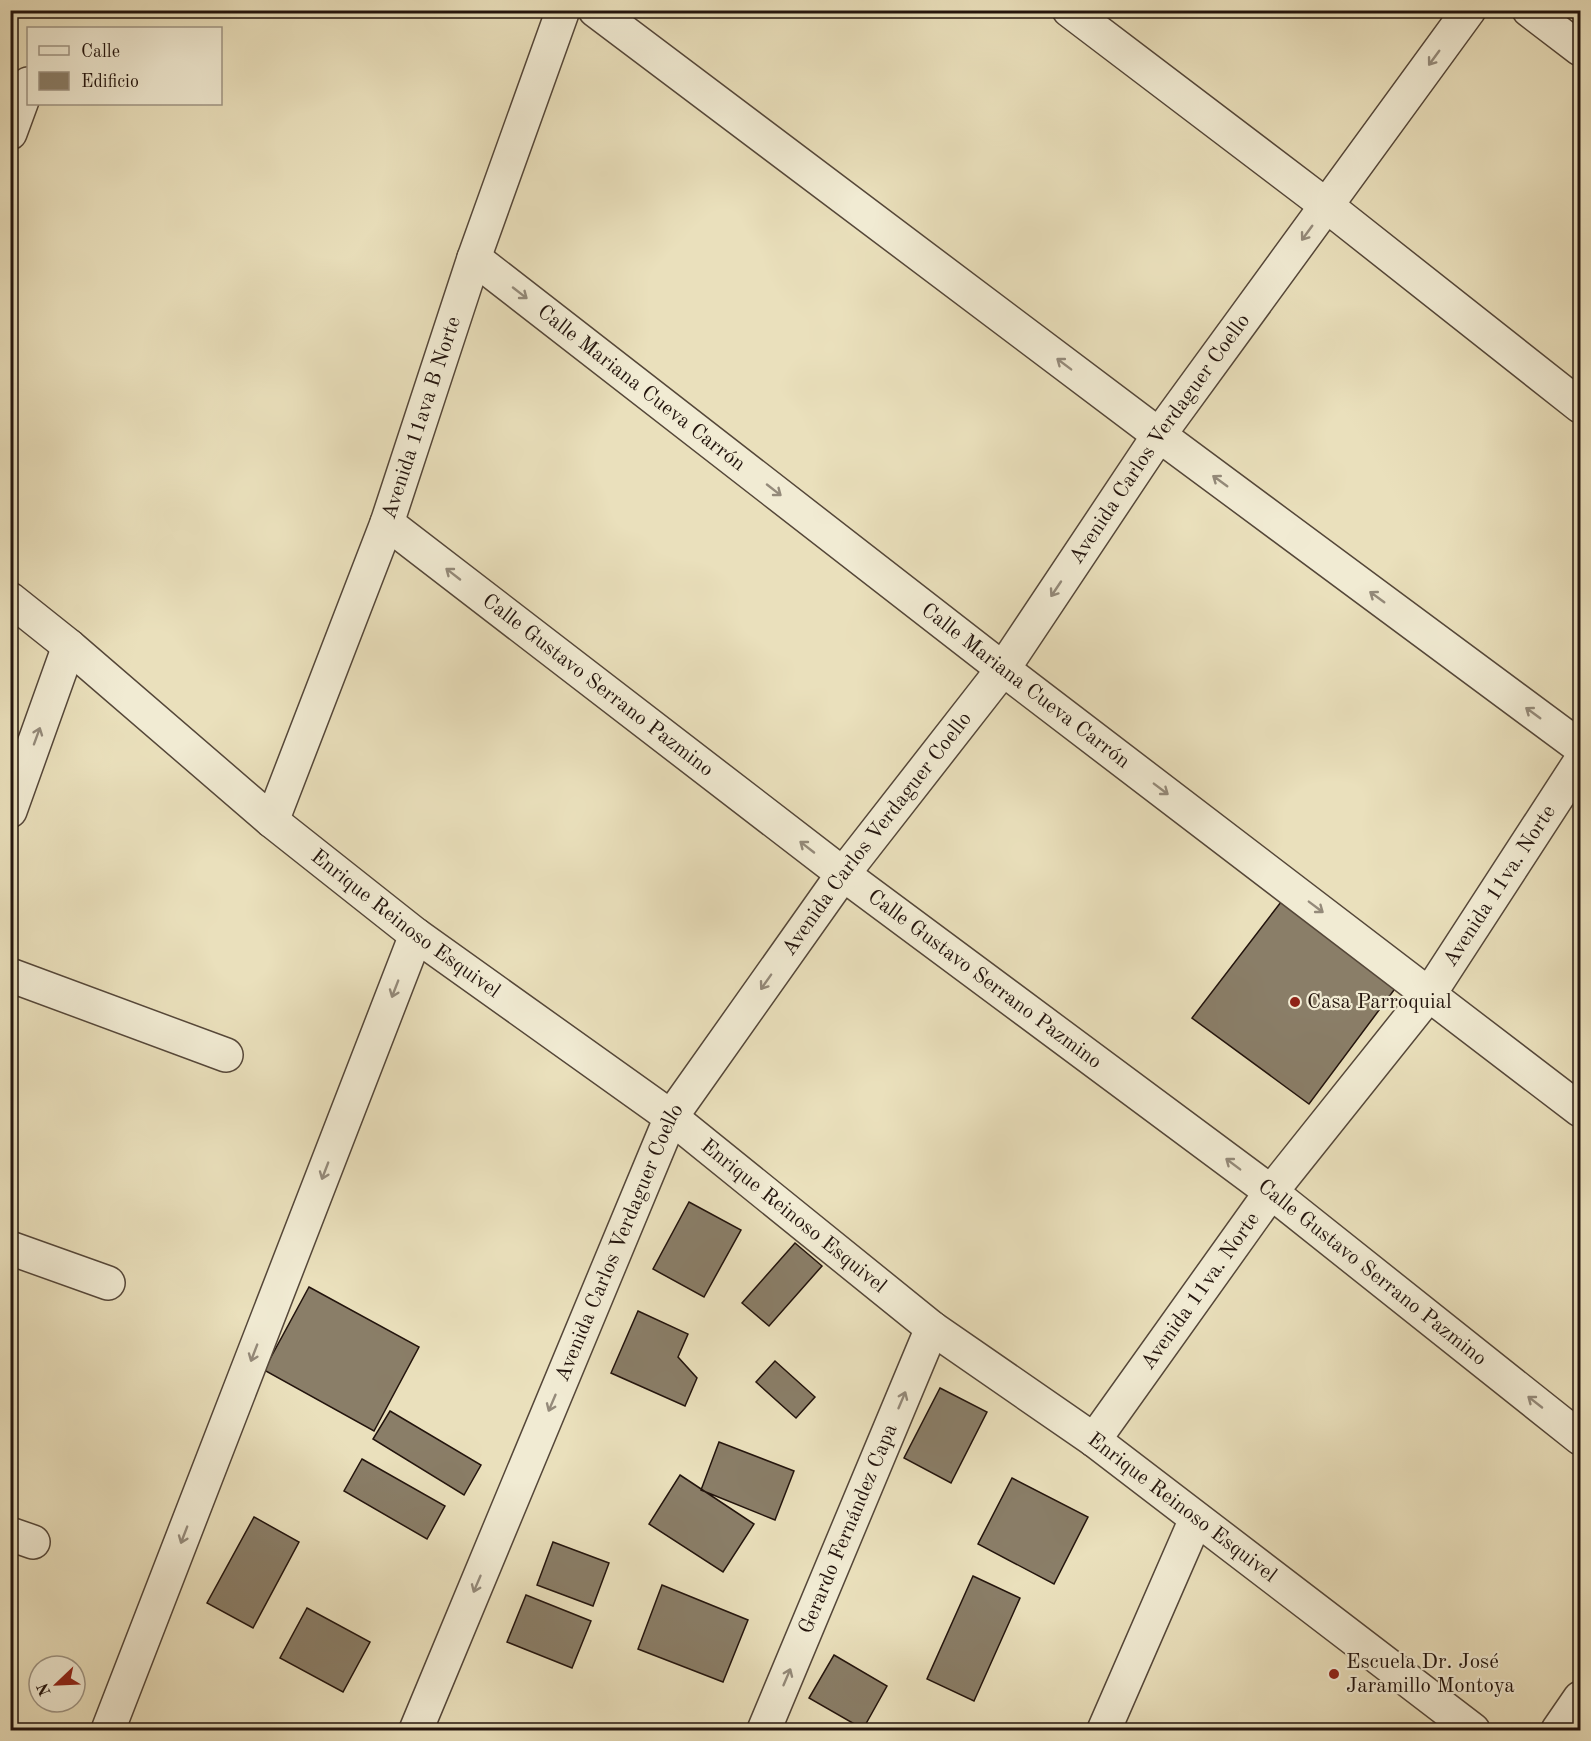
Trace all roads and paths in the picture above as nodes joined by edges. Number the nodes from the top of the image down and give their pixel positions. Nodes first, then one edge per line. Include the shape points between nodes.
1 (563, 10) edge
2 (595, 10) edge
3 (1069, 10) edge
4 (1469, 10) edge
5 (1529, 10) edge
6 (1581, 49) edge
7 (27, 87) edge
8 (10, 134) edge
9 (1327, 206) junction
10 (474, 258) junction
11 (1581, 406) edge
12 (1159, 435) junction
13 (387, 523) junction
14 (10, 599) edge
15 (69, 646) junction
16 (1003, 669) junction
17 (1581, 747) edge
18 (1581, 762) edge
19 (10, 811) edge
20 (272, 821) junction
21 (843, 874) junction
22 (416, 935) junction
23 (10, 975) edge
24 (1430, 993) junction
25 (226, 1055) dead end
26 (1581, 1110) edge
27 (671, 1117) junction
28 (1271, 1192) junction
29 (10, 1248) edge
30 (108, 1283) dead end
31 (932, 1328) junction
32 (1581, 1438) edge
33 (1094, 1440) junction
34 (1196, 1519) junction
35 (1581, 1698) edge
36 (108, 1731) edge
37 (416, 1731) edge
38 (764, 1731) edge
39 (1104, 1731) edge
40 (1473, 1731) edge
41 (1558, 1731) edge

1 - 10 street, Avenida 11ava B Norte
12 -> 2 street
3 - 9 street
4 -> 9 street, Avenida Carlos Verdaguer Coello
5 - 6 street
7 - 8 street
9 - 11 street
9 -> 12 street, Avenida Carlos Verdaguer Coello
10 - 13 street, Avenida 11ava B Norte
10 -> 16 street, Calle Mariana Cueva Carrón
12 -> 16 street, Avenida Carlos Verdaguer Coello
17 -> 12 street
13 - 20 street, Avenida 11ava B Norte
21 -> 13 street, Calle Gustavo Serrano Pazmino
14 - 15 street, Enrique Reinoso Esquivel
19 -> 15 street
15 - 20 street, Enrique Reinoso Esquivel
16 - 21 street, Avenida Carlos Verdaguer Coello
16 -> 24 street, Calle Mariana Cueva Carrón
18 - 24 street, Avenida 11va. Norte
20 - 22 street, Enrique Reinoso Esquivel
21 -> 27 street, Avenida Carlos Verdaguer Coello
28 -> 21 street, Calle Gustavo Serrano Pazmino
22 - 27 street, Enrique Reinoso Esquivel
22 -> 36 street
23 - 25 street
24 - 26 street, Calle Mariana Cueva Carrón
24 - 28 street, Avenida 11va. Norte
27 - 31 street, Enrique Reinoso Esquivel
27 -> 37 street, Avenida Carlos Verdaguer Coello
32 -> 28 street, Calle Gustavo Serrano Pazmino
28 - 33 street, Avenida 11va. Norte
29 - 30 street
31 - 33 street, Enrique Reinoso Esquivel
38 -> 31 street, Gerardo Fernández Capa
33 - 34 street, Enrique Reinoso Esquivel
34 - 39 street
34 - 40 street, Enrique Reinoso Esquivel
35 - 41 street

